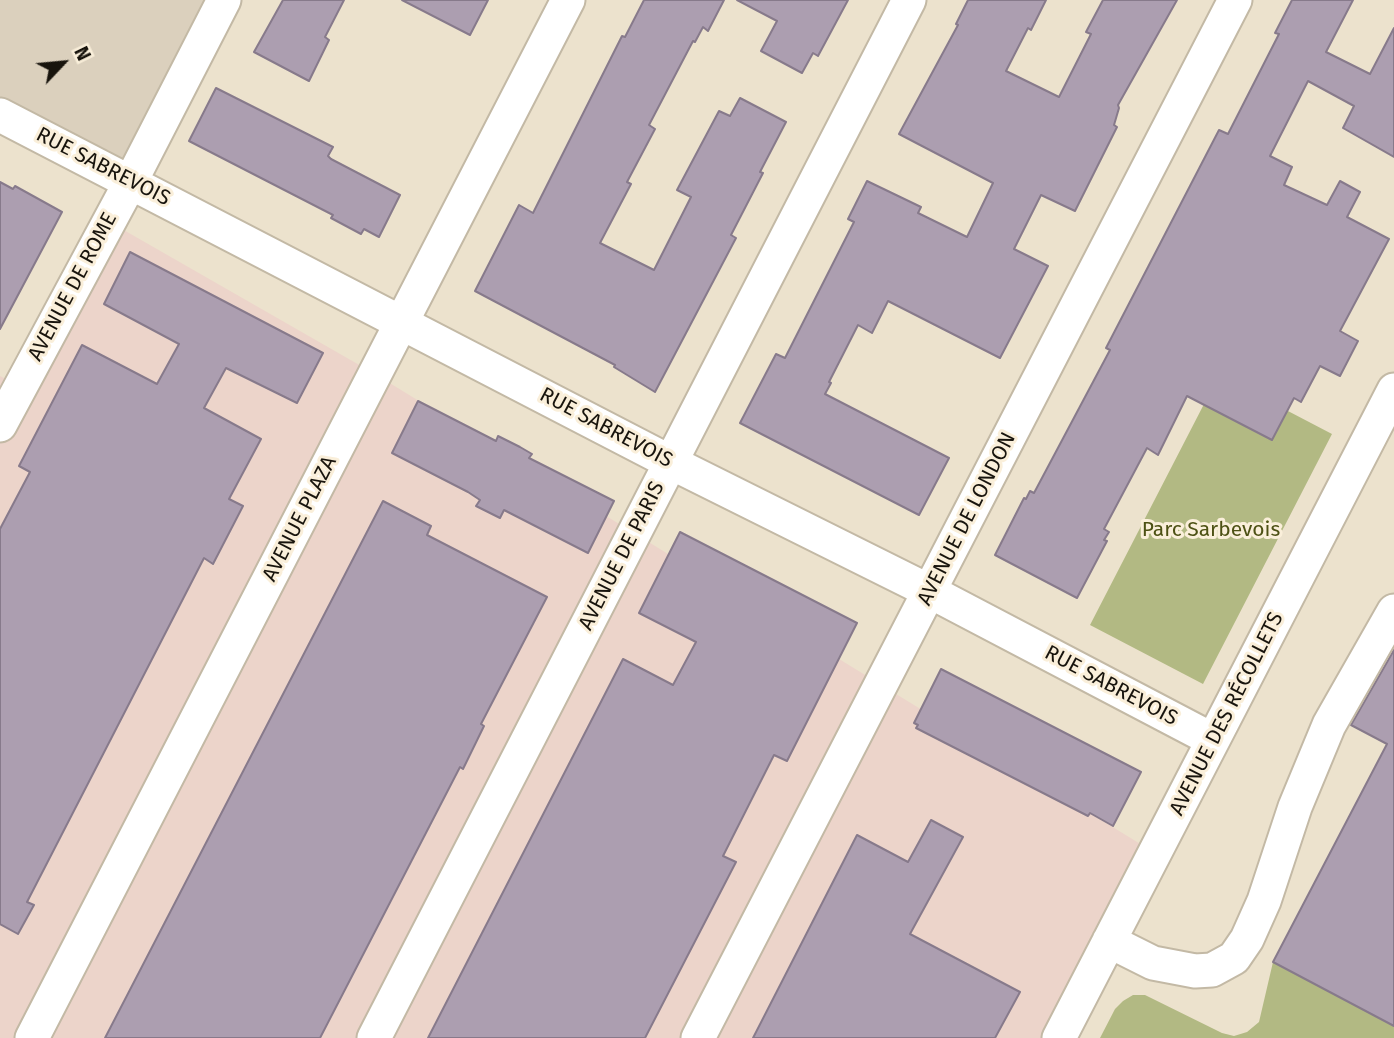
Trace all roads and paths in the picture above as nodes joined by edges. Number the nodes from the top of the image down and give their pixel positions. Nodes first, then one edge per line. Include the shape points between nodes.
1 (224, 0) edge
2 (568, 0) edge
3 (909, 0) edge
4 (1235, 0) edge
5 (0, 115) edge
6 (131, 181) junction
7 (402, 322) junction
8 (1392, 400) edge
9 (0, 425) edge
10 (670, 462) junction
11 (929, 591) junction
12 (1394, 611) edge
13 (1213, 740) junction
14 (1109, 942) junction
15 (32, 1038) edge
16 (374, 1038) edge
17 (698, 1038) edge
18 (1059, 1038) edge

1 - 6 street, AVENUE DE ROME
2 - 7 street, AVENUE PLAZA
3 - 10 street, AVENUE DE PARIS
4 - 11 street, AVENUE DE LONDON
5 - 6 street, RUE SABREVOIS
6 - 7 street, RUE SABREVOIS
6 - 9 street, AVENUE DE ROME
7 - 10 street, RUE SABREVOIS
7 - 15 street, AVENUE PLAZA
8 - 13 street, AVENUE DES RÉCOLLETS
10 - 11 street, RUE SABREVOIS
10 - 16 street, AVENUE DE PARIS
11 - 13 street, RUE SABREVOIS
11 - 17 street, AVENUE DE LONDON
12 - 14 street via 1329,725 1264,901 1240,952 1220,967 1195,971 1153,963
13 - 14 street, AVENUE DES RÉCOLLETS
14 - 18 street, AVENUE DES RÉCOLLETS

